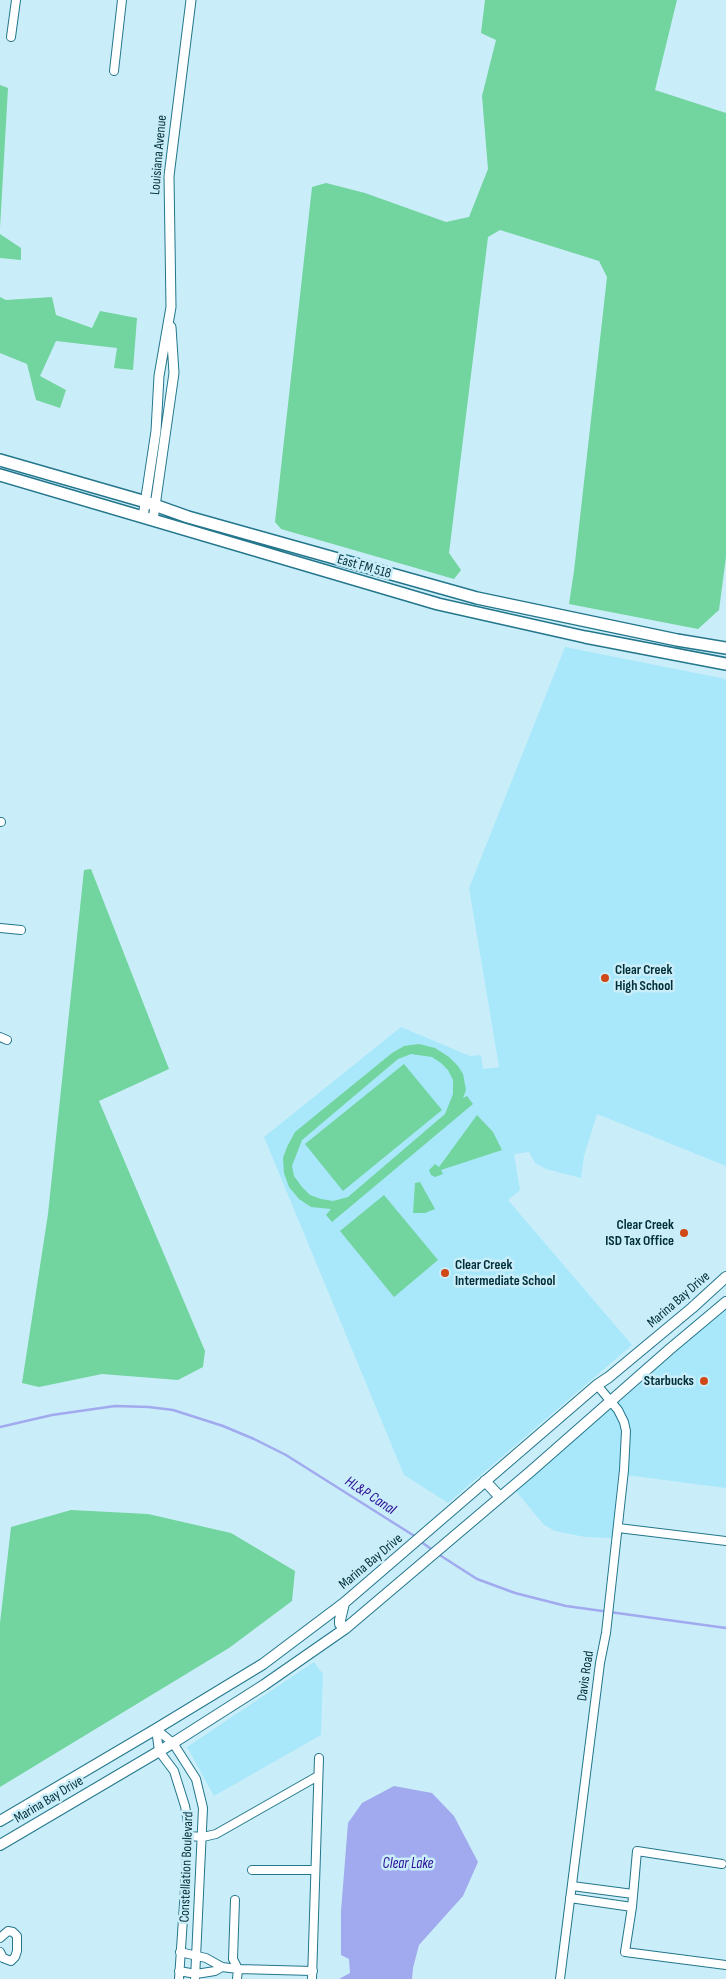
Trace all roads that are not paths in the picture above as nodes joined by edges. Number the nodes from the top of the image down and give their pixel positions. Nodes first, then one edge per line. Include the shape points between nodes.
1 (16, 0) edge
2 (122, 0) edge
3 (191, 0) edge
4 (10, 37) dead end
5 (114, 71) dead end
6 (170, 314) junction
7 (3, 461) edge
8 (1, 475) edge
9 (150, 504) junction
10 (148, 519) junction
11 (303, 548) junction
12 (298, 563) junction
13 (443, 588) junction
14 (438, 604) junction
15 (589, 622) junction
16 (584, 637) junction
17 (677, 640) junction
18 (726, 648) edge
19 (673, 655) junction
20 (726, 664) edge
21 (0, 928) edge
22 (21, 930) dead end
23 (726, 1277) edge
24 (726, 1302) edge
25 (692, 1308) junction
26 (701, 1324) junction
27 (659, 1336) junction
28 (670, 1349) junction
29 (597, 1385) junction
30 (610, 1400) junction
31 (485, 1481) junction
32 (500, 1497) junction
33 (618, 1528) junction
34 (726, 1541) edge
35 (344, 1603) junction
36 (346, 1628) junction
37 (156, 1729) junction
38 (172, 1743) junction
39 (159, 1752) junction
40 (319, 1758) dead end
41 (318, 1776) junction
42 (0, 1821) edge
43 (189, 1836) junction
44 (202, 1837) junction
45 (0, 1845) edge
46 (722, 1864) dead end
47 (252, 1870) dead end
48 (315, 1870) junction
49 (572, 1886) junction
50 (633, 1894) junction
51 (570, 1898) junction
52 (234, 1900) dead end
53 (632, 1907) junction
54 (0, 1938) edge
55 (0, 1952) edge
56 (180, 1952) junction
57 (197, 1956) junction
58 (726, 1965) edge
59 (222, 1967) junction
60 (238, 1969) junction
61 (179, 1975) edge
62 (312, 1975) edge
63 (196, 1976) edge
64 (237, 1979) edge
65 (560, 1979) edge

1 - 4 street
2 - 5 street
3 - 6 street, Louisiana Avenue via 169,176
6 - 9 street, Louisiana Avenue via 160,376
6 - 9 street, Louisiana Avenue via 174,373
7 - 8 main road
7 - 9 main road, East FM 518
8 - 10 main road, East FM 518
9 - 10 street, Louisiana Avenue
9 - 11 main road, East FM 518
10 - 12 main road, East FM 518
11 - 12 main road
11 - 13 main road, East FM 518
12 - 14 main road, East FM 518
13 - 14 main road
13 - 15 main road, East FM 518
14 - 16 main road, East FM 518
15 - 16 main road
15 - 17 main road, East FM 518
16 - 19 main road, East FM 518
17 - 18 main road, East FM 518
17 - 19 main road
19 - 20 main road, East FM 518
21 - 22 street
23 - 25 main road, Marina Bay Drive
24 - 26 main road, Marina Bay Drive
25 - 26 main road
25 - 27 main road, Marina Bay Drive
26 - 28 main road, Marina Bay Drive
27 - 28 main road
27 - 29 main road, Marina Bay Drive
28 - 30 main road, Marina Bay Drive
29 - 30 street, Davis Road
29 - 31 main road, Marina Bay Drive
30 - 32 main road, Marina Bay Drive
30 - 33 street, Davis Road via 618,1410 626,1431
31 - 32 main road
31 - 35 main road, Marina Bay Drive
32 - 36 main road, Marina Bay Drive
33 - 34 street
33 - 49 street, Davis Road
35 - 36 main road via 340,1624
35 - 37 main road, Marina Bay Drive via 263,1664
36 - 38 main road, Marina Bay Drive
37 - 38 street, Constellation Boulevard
37 - 39 street
37 - 42 main road, Marina Bay Drive
38 - 39 main road, Marina Bay Drive
38 - 44 street, Constellation Boulevard via 196,1779 203,1808
39 - 43 street, Constellation Boulevard via 174,1771 186,1806
39 - 45 main road, Marina Bay Drive
40 - 41 street
41 - 44 street via 216,1834
41 - 48 street
43 - 44 street
43 - 56 street, Constellation Boulevard
44 - 57 street, Constellation Boulevard
46 - 50 street via 637,1851
47 - 48 street
48 - 62 street
49 - 50 street
49 - 51 street, Davis Road
50 - 53 street
51 - 53 street
51 - 65 street, Davis Road
52 - 60 street via 234,1959
53 - 58 street via 624,1952
54 - 55 street via 8,1931 17,1936 17,1951 11,1961 3,1958
56 - 57 street
56 - 61 street, Constellation Boulevard
57 - 59 street
57 - 63 street, Constellation Boulevard
59 - 60 street
59 - 63 street
60 - 62 street
60 - 64 street
61 - 63 street

